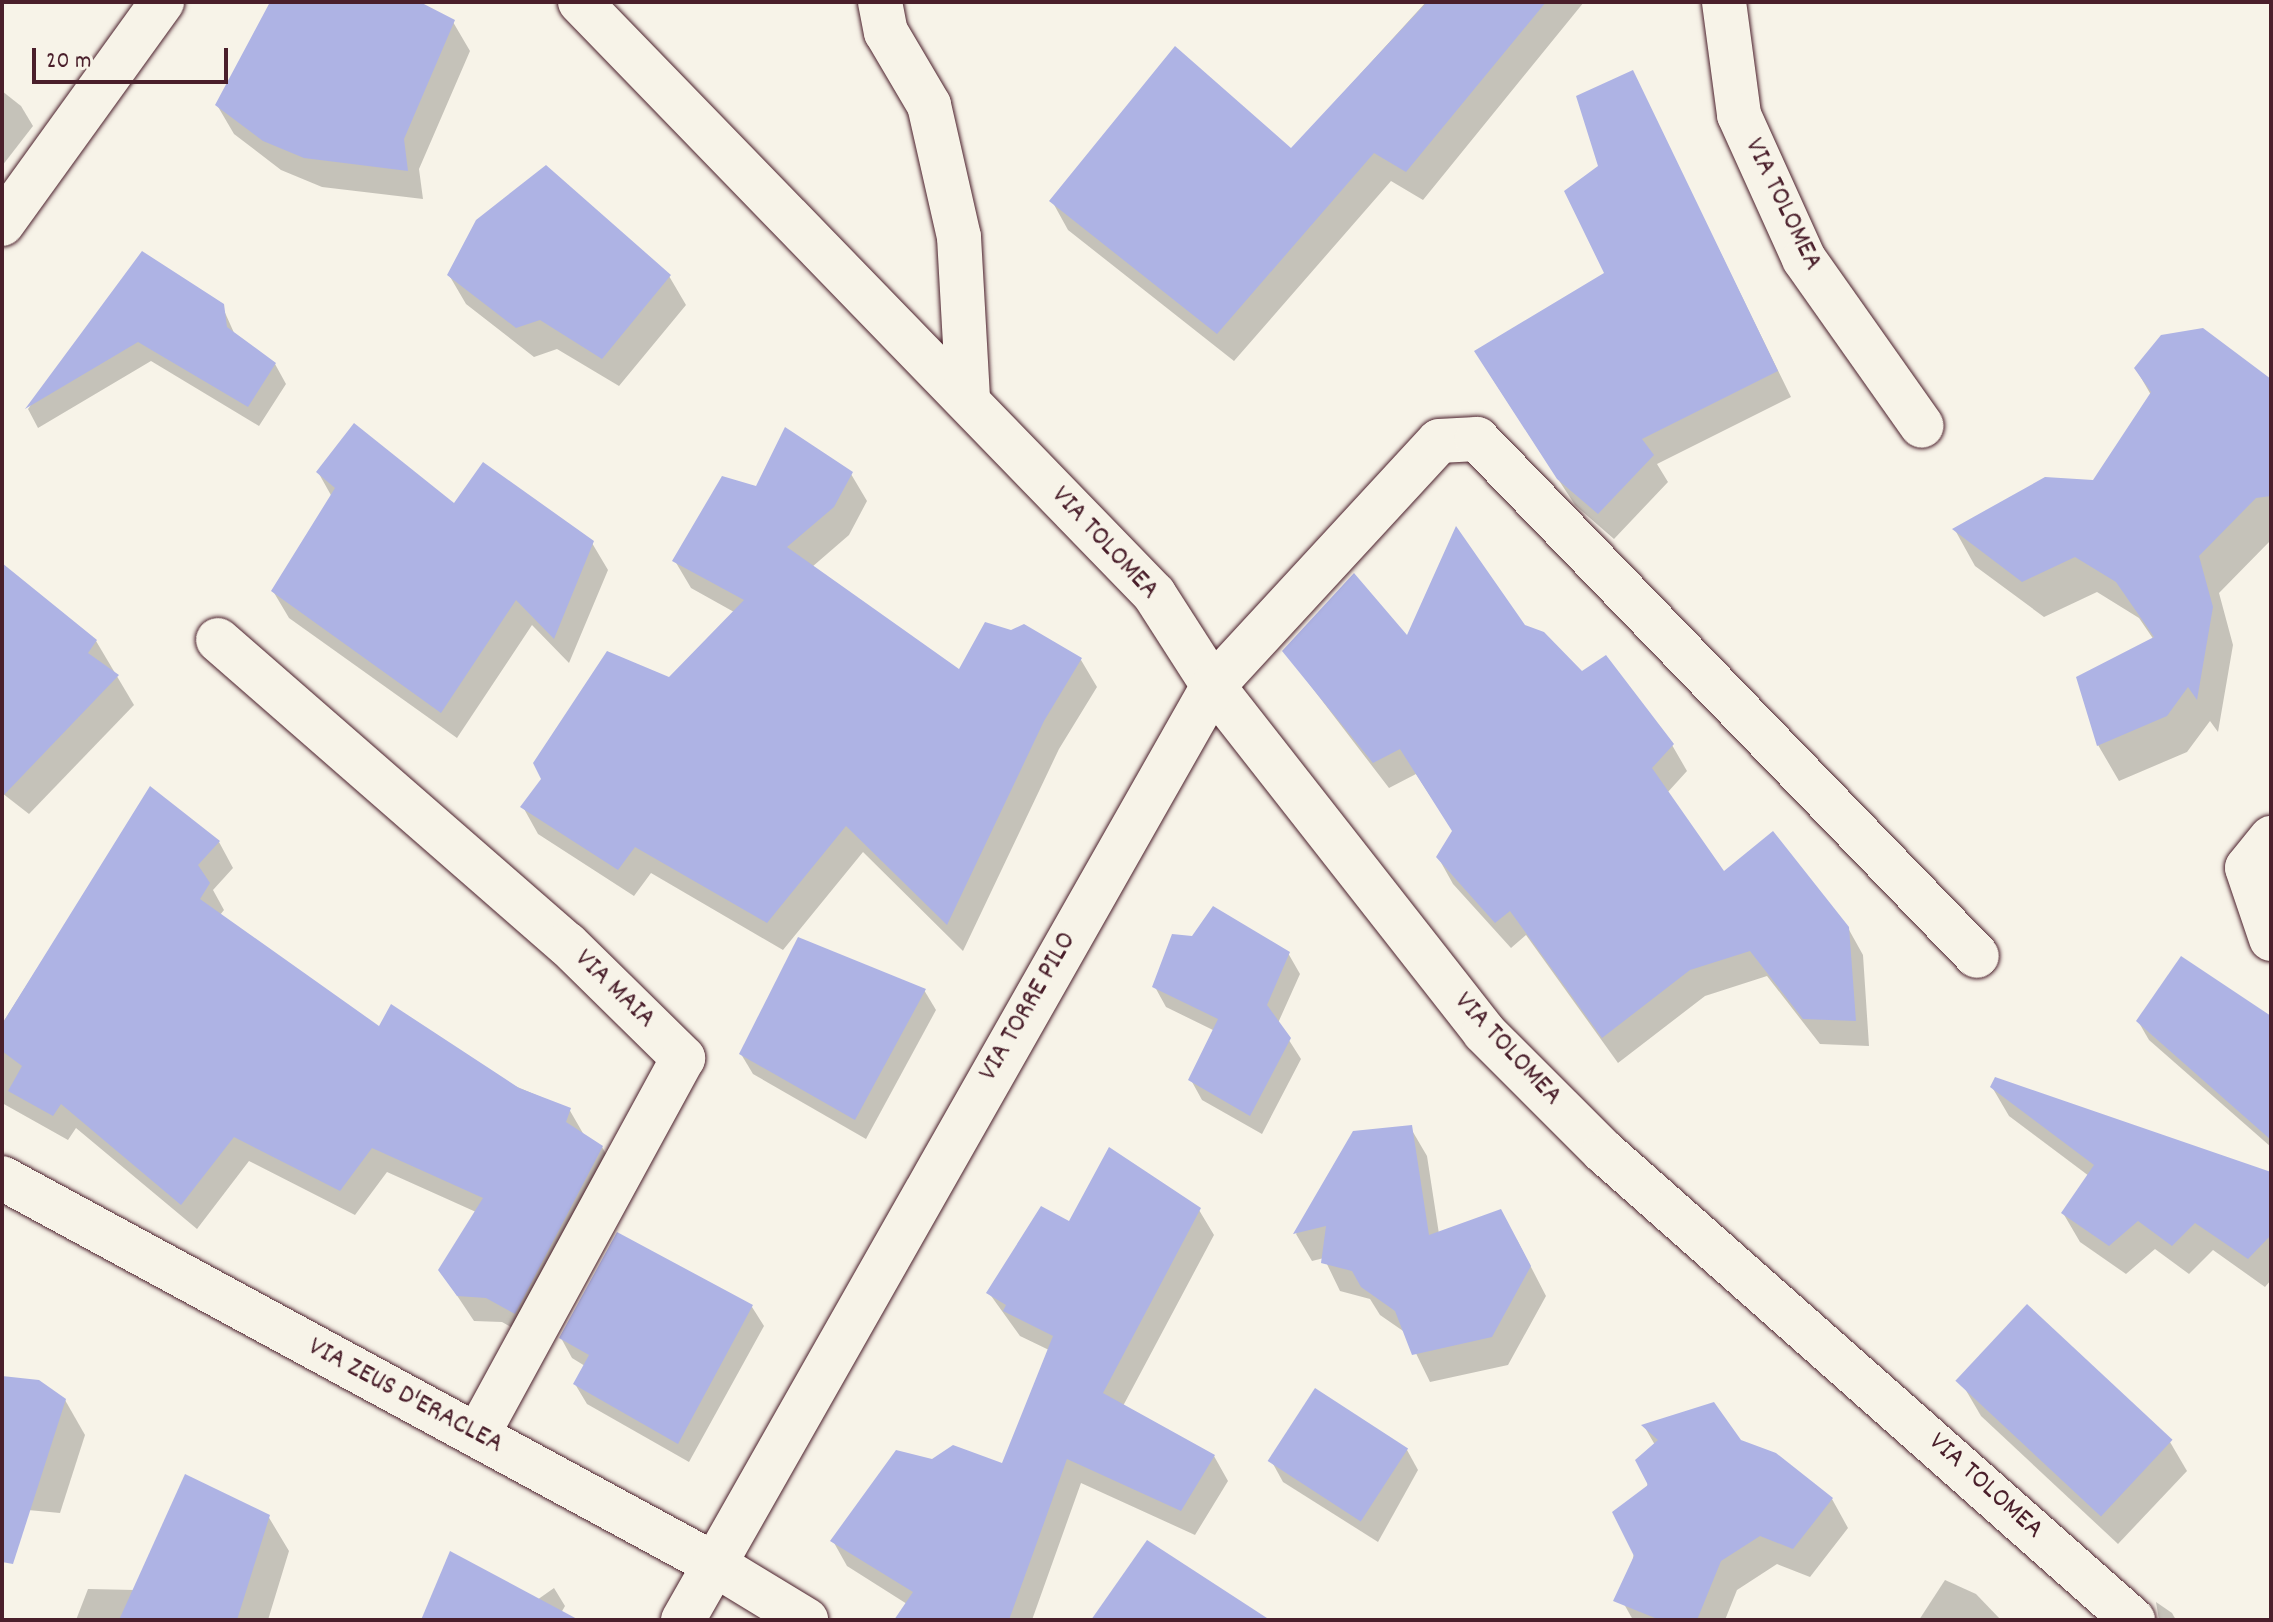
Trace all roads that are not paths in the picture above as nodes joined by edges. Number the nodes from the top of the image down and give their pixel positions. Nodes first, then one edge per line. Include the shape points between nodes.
1 (162, 2) edge
2 (580, 2) edge
3 (880, 2) edge
4 (1724, 2) edge
5 (2, 224) edge
6 (968, 398) junction
7 (1922, 426) dead end
8 (218, 640) dead end
9 (1213, 686) junction
10 (2271, 838) edge
11 (2271, 939) edge
12 (1977, 956) dead end
13 (2, 1178) edge
14 (477, 1436) junction
15 (714, 1564) junction
16 (683, 1620) edge
17 (806, 1620) edge
18 (2133, 1620) edge

1 - 5 street
2 - 6 street, VIA TOLOMEA
3 - 6 street via 886,32 929,105 956,222
4 - 7 street, VIA TOLOMEA via 1739,115 1804,259
6 - 9 street, VIA TOLOMEA via 1154,594
8 - 14 street, VIA MAIA via 567,944 683,1058
9 - 12 street, VIA TORRE PILO via 1439,441 1477,439
9 - 15 street, VIA TORRE PILO
9 - 18 street, VIA TOLOMEA via 1484,1032 1603,1151
10 - 11 street via 2247,868
13 - 14 street, VIA ZEUS D'ERACLEA
14 - 15 street, VIA ZEUS D'ERACLEA
15 - 16 street, VIA TORRE PILO
15 - 17 street, VIA ZEUS D'ERACLEA

